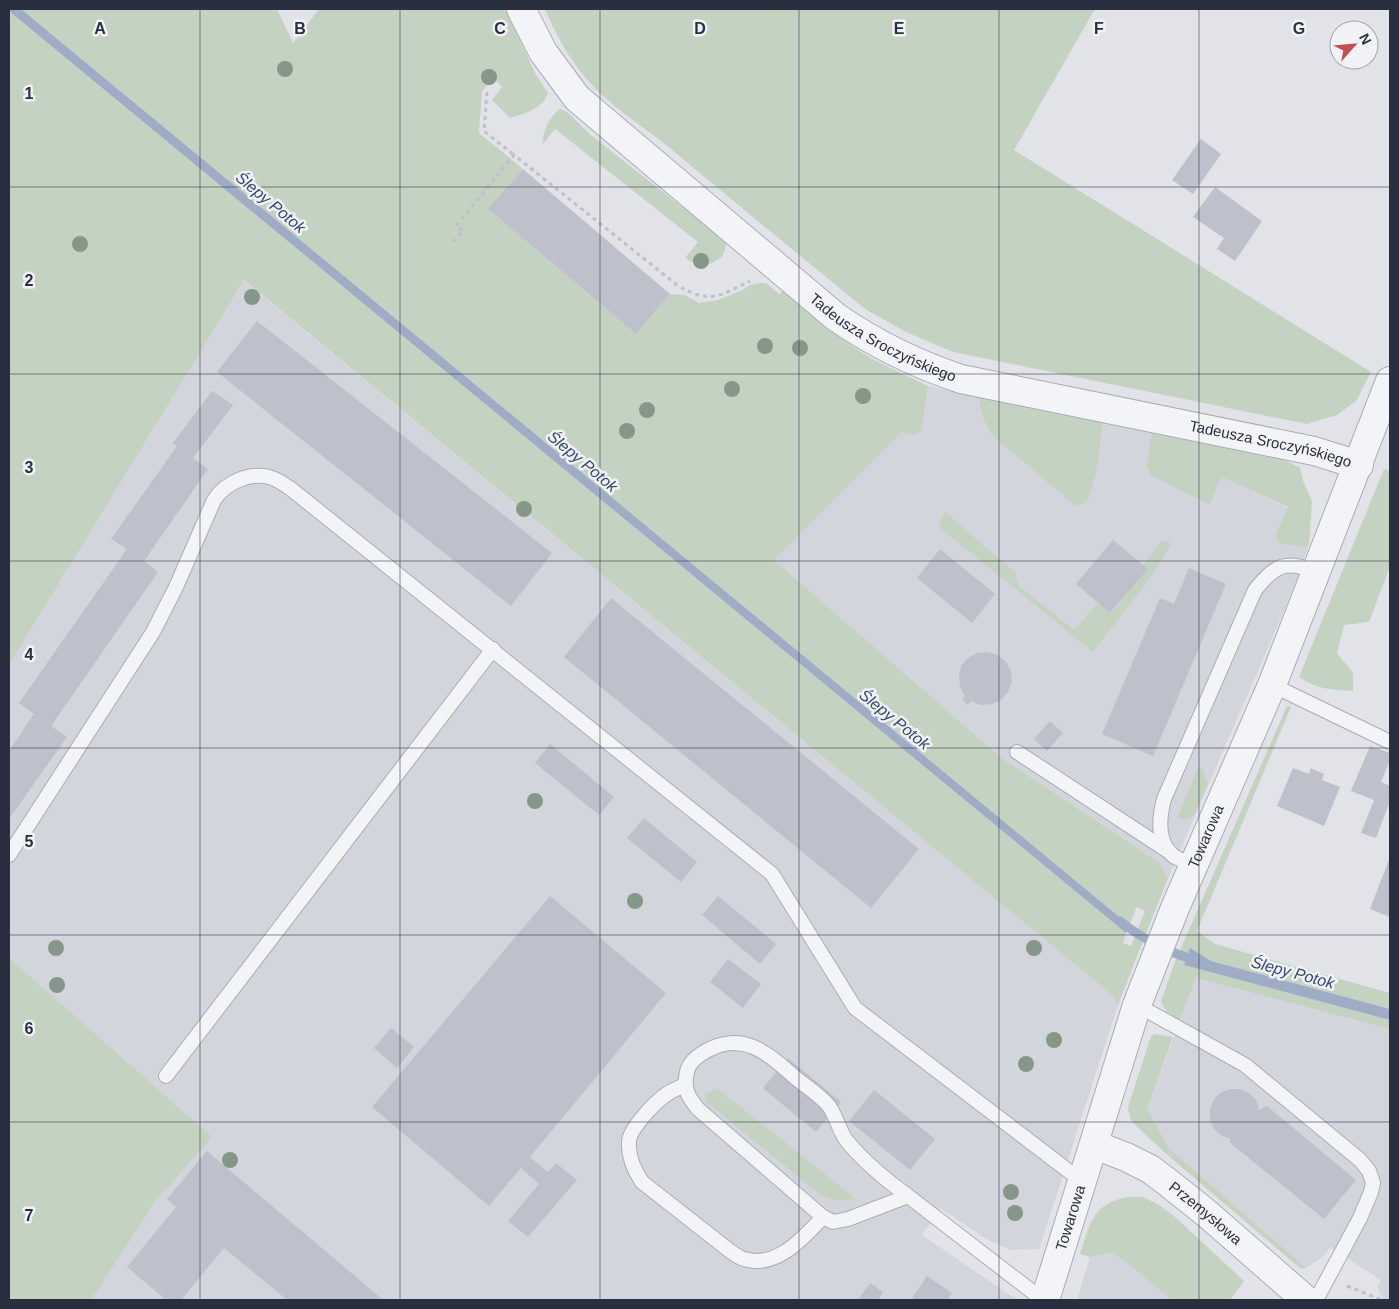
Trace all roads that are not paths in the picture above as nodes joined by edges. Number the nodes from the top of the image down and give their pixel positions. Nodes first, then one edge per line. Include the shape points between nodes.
1 (521, 9) edge
2 (1390, 381) edge
3 (1359, 465) junction
4 (1316, 572) junction
5 (493, 649) junction
6 (1272, 686) junction
7 (1390, 742) edge
8 (1017, 752) dead end
9 (9, 855) edge
10 (1182, 859) junction
11 (1137, 1006) junction
12 (166, 1076) dead end
13 (685, 1086) junction
14 (1095, 1145) junction
15 (1083, 1182) junction
16 (908, 1196) junction
17 (823, 1217) junction
18 (1044, 1300) edge
19 (1306, 1300) edge
20 (1316, 1300) edge

1 - 3 street, Tadeusza Sroczyńskiego via 543,52 577,98 836,317 880,345 962,379 1314,450
2 - 3 street, Towarowa
3 - 4 street, Towarowa
4 - 6 street, Towarowa
4 - 10 lane via 1289,564 1264,579 1255,590 1164,799 1161,835
5 - 9 lane via 291,488 259,476 233,482 214,500 152,632
5 - 12 lane
5 - 15 lane via 772,874 855,1008
6 - 7 lane
6 - 10 street, Towarowa
8 - 10 lane
10 - 11 street, Towarowa via 1175,908
11 - 14 street, Towarowa
11 - 20 lane via 1245,1065 1360,1160 1369,1171 1373,1183 1371,1192
13 - 16 lane via 688,1065 711,1048 726,1043 752,1046 821,1098 832,1111 846,1139 872,1167
13 - 17 lane via 688,1097 698,1110
13 - 17 lane via 666,1094 632,1130 630,1155 642,1182 743,1259 770,1259 783,1253
14 - 15 street, Towarowa
14 - 19 street, Przemysłowa via 1150,1169
15 - 18 street, Towarowa
16 - 17 lane via 848,1219 833,1222
16 - 18 lane

